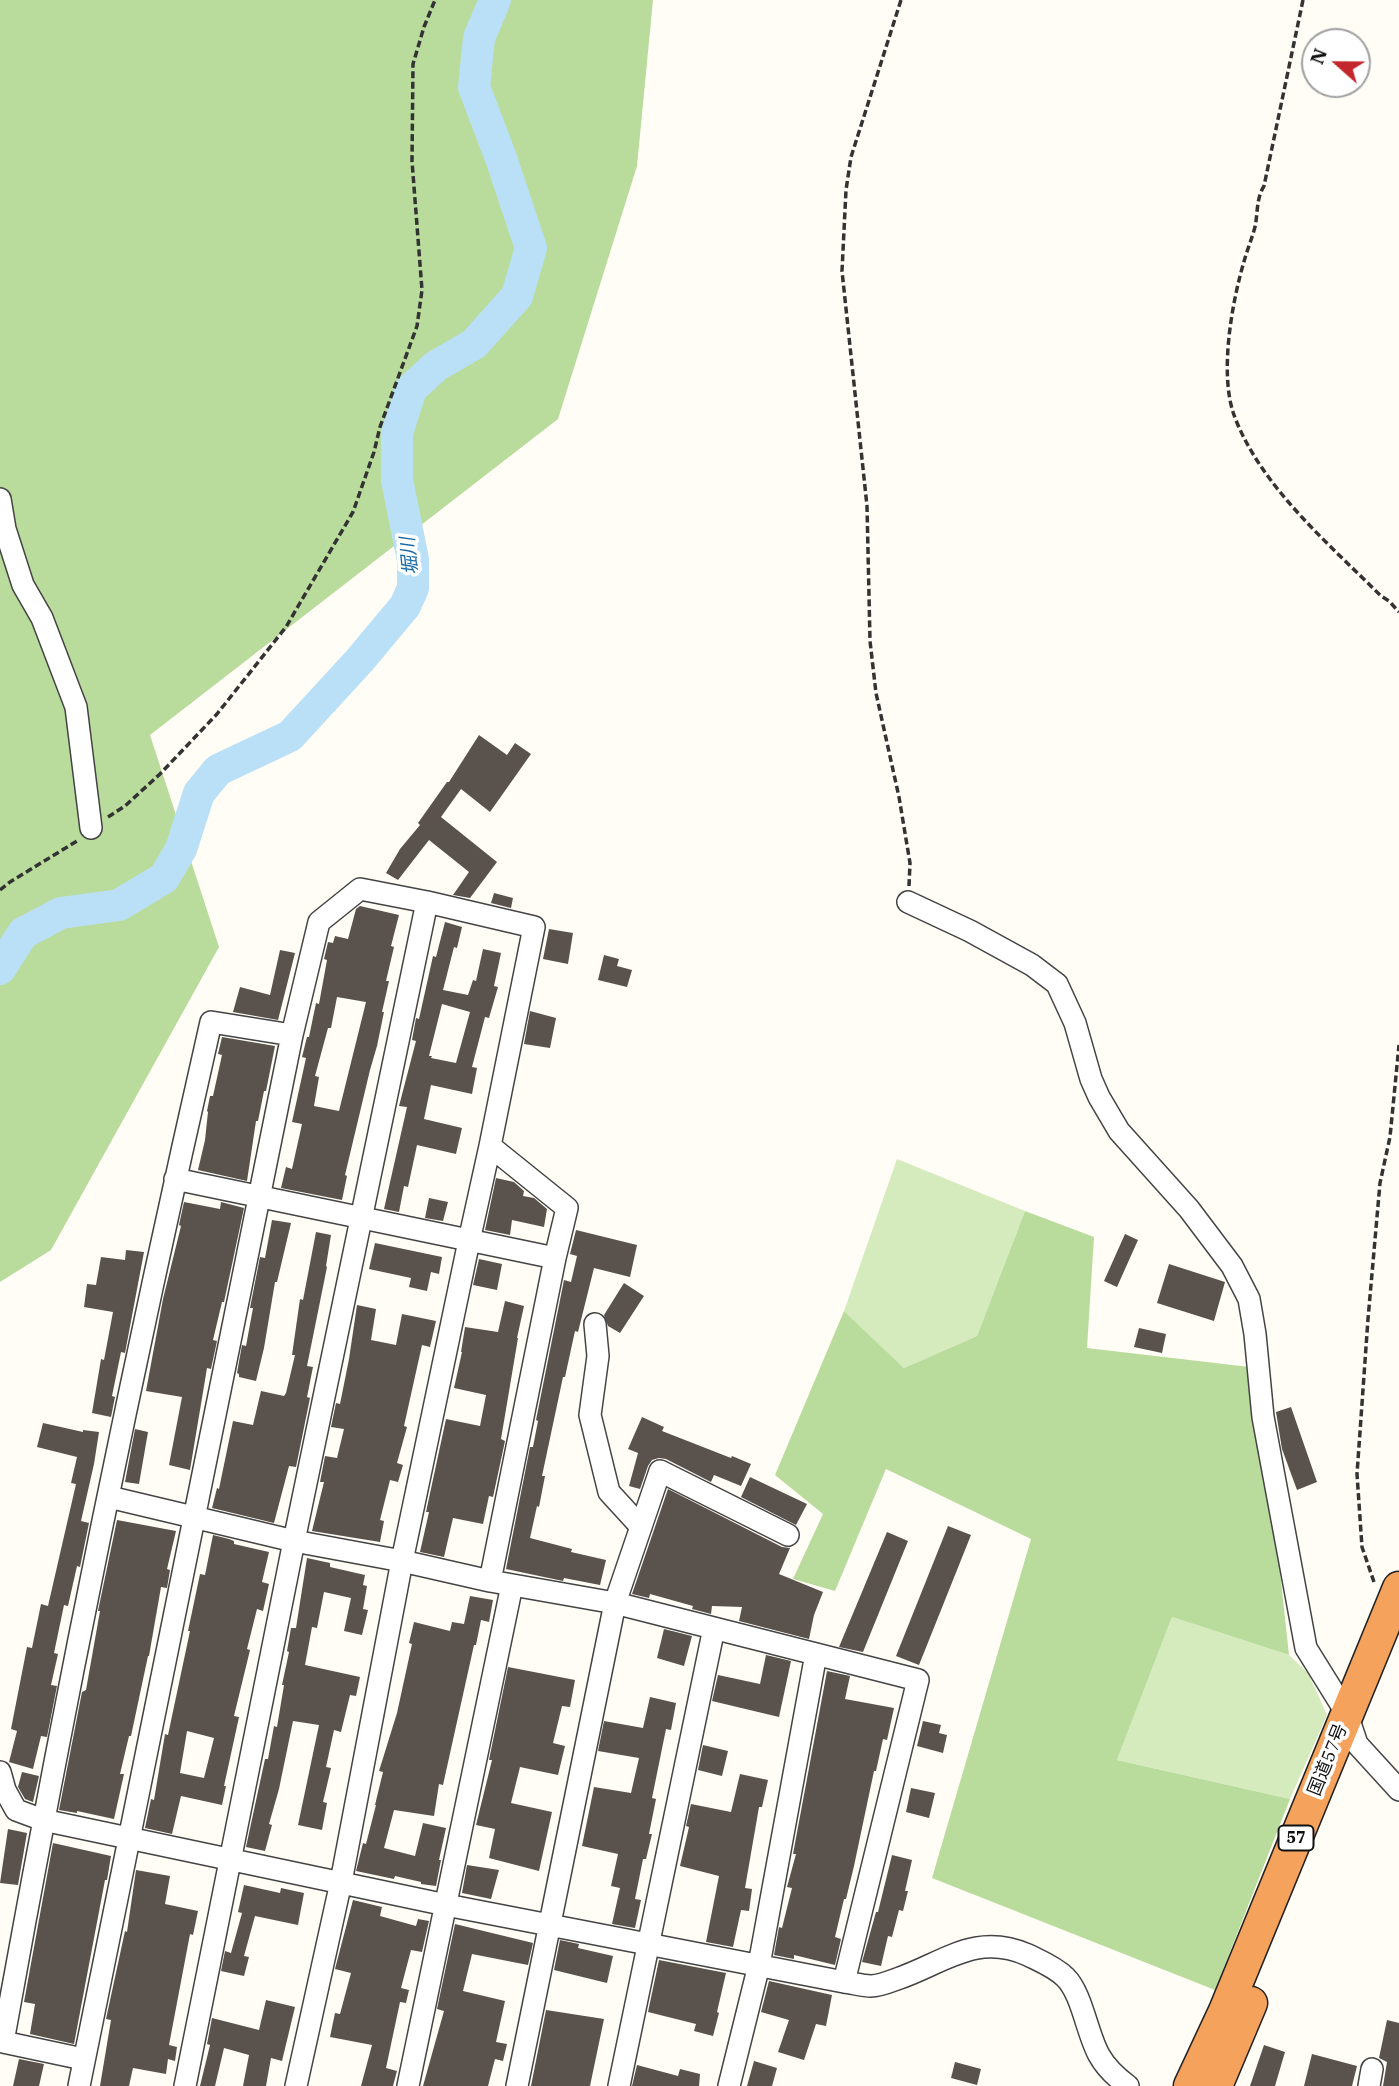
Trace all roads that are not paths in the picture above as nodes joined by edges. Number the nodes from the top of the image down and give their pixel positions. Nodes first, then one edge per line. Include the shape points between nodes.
1 (0, 499) edge
2 (91, 828) road end
3 (427, 902) junction
4 (908, 902) road end
5 (292, 1035) junction
6 (490, 1146) junction
7 (175, 1179) junction
8 (259, 1197) junction
9 (362, 1217) junction
10 (468, 1241) junction
11 (555, 1258) junction
12 (595, 1324) dead end
13 (109, 1497) junction
14 (195, 1518) junction
15 (640, 1527) junction
16 (788, 1535) dead end
17 (295, 1541) junction
18 (402, 1561) junction
19 (490, 1581) junction
20 (512, 1584) junction
21 (1387, 1585) edge
22 (615, 1603) junction
23 (714, 1628) junction
24 (1399, 1639) edge
25 (816, 1654) junction
26 (1352, 1729) junction
27 (0, 1772) edge
28 (1399, 1790) edge
29 (43, 1820) junction
30 (130, 1838) junction
31 (230, 1859) junction
32 (341, 1882) junction
33 (446, 1905) junction
34 (549, 1926) junction
35 (649, 1944) junction
36 (759, 1965) junction
37 (845, 1982) junction
38 (83, 2059) junction
39 (79, 2086) edge
40 (185, 2086) edge
41 (296, 2086) edge
42 (408, 2086) edge
43 (517, 2086) edge
44 (619, 2086) edge
45 (729, 2086) edge
46 (1128, 2086) edge
47 (1190, 2086) edge
48 (1216, 2086) edge

1 - 2 street via 23,585 42,618 76,707
3 - 5 street via 360,889 319,922
3 - 6 street via 534,928
3 - 9 street
4 - 26 street via 1032,965 1057,984 1075,1023 1091,1079 1119,1130 1232,1266 1253,1322 1263,1418 1306,1648
5 - 7 street via 211,1022
5 - 8 street
6 - 10 street
6 - 11 street via 567,1208
7 - 8 street
7 - 13 street
8 - 9 street
8 - 14 street
9 - 10 street
9 - 17 street
10 - 11 street
10 - 18 street
11 - 19 street
12 - 15 street via 598,1356 590,1415 609,1492
13 - 14 street
13 - 29 street
14 - 17 street
14 - 30 street
15 - 16 street via 660,1471
15 - 22 street
17 - 18 street
17 - 31 street
18 - 19 street
18 - 32 street
19 - 20 street
20 - 22 street
20 - 33 street
21 - 26 highway, 国道57号 / 57
22 - 23 street
22 - 34 street
23 - 25 street
23 - 35 street
24 - 26 highway, 国道57号 / 57
25 - 36 street
25 - 37 street via 918,1680
26 - 28 street
26 - 47 highway, 国道57号 / 57
26 - 48 highway, 国道57号 / 57 via 1261,1982
27 - 29 street via 16,1810
29 - 30 street
29 - 38 street via 3,2042
30 - 31 street
30 - 38 street
31 - 32 street
31 - 40 street
32 - 33 street
32 - 41 street
33 - 34 street
33 - 42 street
34 - 35 street
34 - 43 street
35 - 36 street
35 - 44 street
36 - 37 street
36 - 45 street
37 - 46 street via 873,1986 970,1949 1014,1949 1066,1977 1098,2054
38 - 39 street

